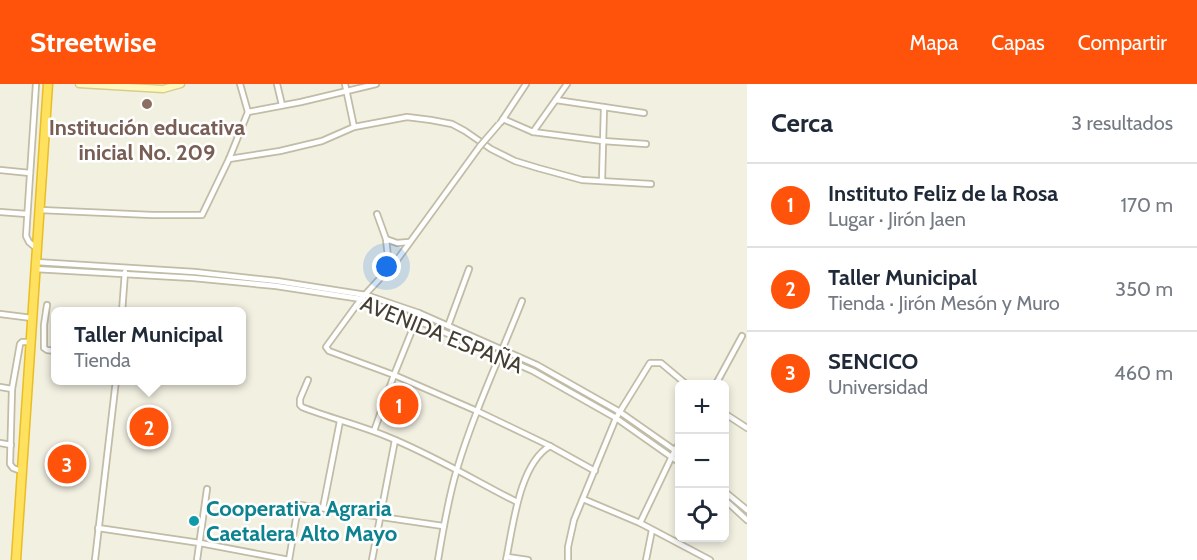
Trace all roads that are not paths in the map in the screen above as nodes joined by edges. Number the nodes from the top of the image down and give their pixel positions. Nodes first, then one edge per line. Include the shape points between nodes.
1 (36, 84) edge
2 (48, 84) edge
3 (79, 84) edge
4 (181, 84) edge
5 (240, 84) edge
6 (277, 84) edge
7 (345, 84) edge
8 (376, 84) edge
9 (526, 84) edge
10 (567, 84) edge
11 (346, 91) junction
12 (556, 99) junction
13 (282, 105) junction
14 (604, 107) junction
15 (249, 112) junction
16 (644, 113) dead end
17 (503, 119) junction
18 (354, 126) junction
19 (533, 132) junction
20 (603, 141) junction
21 (646, 144) dead end
22 (229, 159) junction
23 (0, 170) edge
24 (30, 174) junction
25 (602, 180) junction
26 (651, 184) dead end
27 (40, 210) junction
28 (0, 212) edge
29 (27, 214) junction
30 (377, 214) dead end
31 (386, 239) junction
32 (409, 242) junction
33 (37, 249) junction
34 (35, 265) junction
35 (125, 267) junction
36 (468, 269) dead end
37 (387, 271) junction
38 (125, 274) junction
39 (366, 295) junction
40 (361, 299) junction
41 (522, 301) dead end
42 (47, 305) dead end
43 (122, 307) edge
44 (419, 313) junction
45 (0, 314) edge
46 (416, 320) junction
47 (32, 321) junction
48 (448, 325) junction
49 (44, 326) junction
50 (443, 333) junction
51 (742, 336) dead end
52 (30, 342) junction
53 (51, 350) edge
54 (503, 350) junction
55 (500, 357) junction
56 (394, 375) junction
57 (308, 380) dead end
58 (681, 380) edge
59 (718, 380) edge
60 (116, 385) edge
61 (0, 387) edge
62 (12, 389) junction
63 (477, 411) junction
64 (620, 412) junction
65 (729, 416) edge
66 (616, 418) junction
67 (340, 421) junction
68 (747, 428) edge
69 (374, 431) junction
70 (395, 440) junction
71 (0, 442) edge
72 (11, 445) junction
73 (550, 446) junction
74 (675, 450) joint
75 (671, 457) junction
76 (675, 460) edge
77 (21, 471) junction
78 (456, 471) junction
79 (595, 471) junction
80 (207, 489) dead end
81 (729, 495) edge
82 (583, 499) junction
83 (517, 502) junction
84 (729, 504) edge
85 (323, 508) junction
86 (747, 510) edge
87 (380, 517) junction
88 (747, 520) edge
89 (640, 524) junction
90 (443, 526) junction
91 (98, 528) junction
92 (652, 530) junction
93 (200, 543) junction
94 (17, 558) edge
95 (506, 559) edge
96 (95, 560) edge
97 (197, 560) edge
98 (289, 560) edge
99 (372, 560) edge
100 (438, 560) edge
101 (528, 560) edge
102 (568, 560) edge
103 (646, 560) edge
104 (708, 560) edge

1 - 24 street
2 - 27 highway
3 - 4 main road via 163,89
5 - 15 street
6 - 13 street
7 - 11 street
8 - 11 street
9 - 17 street
10 - 12 street
11 - 13 street
11 - 18 street
12 - 14 street
12 - 19 street
13 - 15 street
14 - 16 street
14 - 20 street
15 - 22 street
17 - 19 street
17 - 32 street, bridge
18 - 22 street via 322,141
18 - 25 street via 407,117 452,124 515,161 582,180
19 - 20 street
20 - 21 street
20 - 25 street
22 - 27 street via 201,216
23 - 24 street
24 - 29 street
25 - 26 street
27 - 33 highway
28 - 29 street
29 - 33 street via 27,239
30 - 31 street
31 - 32 street
31 - 37 street
32 - 37 street
33 - 34 highway
34 - 35 street, AVENIDA ESPAÑA
34 - 38 street, AVENIDA ESPAÑA
34 - 47 highway
35 - 38 street
35 - 39 street, AVENIDA ESPAÑA via 277,281
36 - 48 street
37 - 39 street
38 - 40 street, AVENIDA ESPAÑA via 276,286
38 - 43 street
39 - 40 street
39 - 44 street, AVENIDA ESPAÑA
40 - 46 street, AVENIDA ESPAÑA
40 - 56 street via 326,347
41 - 54 street
42 - 49 street
44 - 46 street
44 - 48 street, AVENIDA ESPAÑA
45 - 47 street
46 - 50 street, AVENIDA ESPAÑA
46 - 56 street
47 - 49 street
47 - 52 highway
48 - 50 street
48 - 54 street, AVENIDA ESPAÑA
49 - 53 street via 44,348
50 - 55 street, AVENIDA ESPAÑA
51 - 59 street
52 - 62 street via 20,344
52 - 77 highway
54 - 55 street
54 - 64 street, AVENIDA ESPAÑA
55 - 63 street
55 - 66 street, AVENIDA ESPAÑA
56 - 63 street
56 - 69 street
57 - 67 street via 300,405
58 - 64 street via 661,363 650,363
60 - 91 street
61 - 62 street
62 - 72 street
63 - 73 street
63 - 78 street
64 - 66 street
64 - 74 street, AVENIDA ESPAÑA
65 - 68 street
66 - 75 street, AVENIDA ESPAÑA
66 - 79 street
67 - 69 street
67 - 85 street
69 - 70 street
70 - 78 street
70 - 87 street
71 - 72 street
72 - 77 street via 10,466
73 - 79 street
73 - 83 street via 531,465
74 - 75 street
75 - 76 street, AVENIDA ESPAÑA
75 - 89 street
77 - 94 highway
78 - 83 street
78 - 90 street
79 - 82 street
80 - 93 street
81 - 86 street
82 - 89 street
82 - 102 street via 574,520
83 - 95 street
84 - 88 street
85 - 87 street
85 - 98 street via 299,506
87 - 90 street
87 - 99 street
89 - 92 street
90 - 100 street
91 - 93 street
91 - 96 street
92 - 103 street
92 - 104 street
93 - 97 street
93 - 98 street
95 - 101 street

